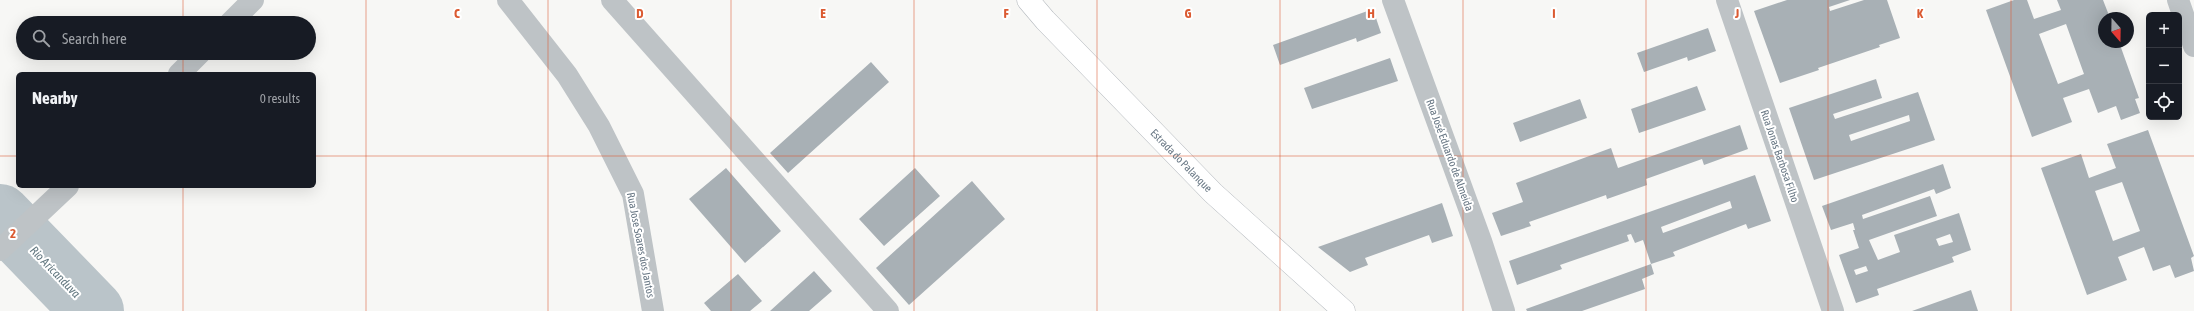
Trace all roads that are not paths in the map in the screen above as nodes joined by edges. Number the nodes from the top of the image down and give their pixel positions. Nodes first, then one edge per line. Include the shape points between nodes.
1 (253, 0) edge
2 (508, 0) edge
3 (612, 0) edge
4 (1028, 0) edge
5 (1393, 0) edge
6 (1727, 0) edge
7 (2178, 0) edge
8 (237, 16) edge
9 (2194, 46) edge
10 (193, 60) edge
11 (181, 72) edge
12 (66, 188) edge
13 (7, 243) edge
14 (653, 311) edge
15 (888, 311) edge
16 (1344, 311) edge
17 (1504, 311) edge
18 (1833, 311) edge

1 - 8 street
2 - 14 street, Rua Jose Soares dos Jantos via 567,75 599,126 634,194
3 - 15 street
4 - 16 street, Estrada do Palanque via 1213,193
5 - 17 street, Rua José Eduardo de Almeida
6 - 18 street, Rua Jonas Barbosa Filho
7 - 9 street
10 - 11 street
12 - 13 street

